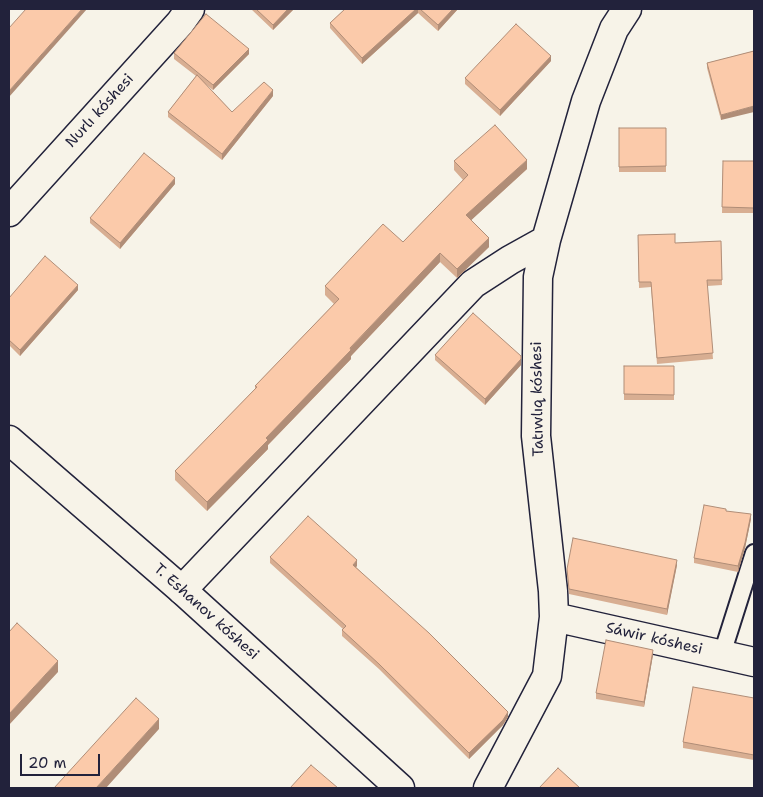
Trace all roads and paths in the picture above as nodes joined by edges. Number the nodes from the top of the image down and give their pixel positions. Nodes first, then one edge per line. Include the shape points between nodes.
1 (190, 9) edge
2 (627, 9) edge
3 (9, 212) edge
4 (546, 240) junction
5 (9, 440) edge
6 (754, 553) edge
7 (182, 590) junction
8 (554, 617) junction
9 (722, 654) junction
10 (754, 662) edge
11 (400, 788) edge
12 (488, 788) edge

1 - 3 street, Nurlı kóshesi
2 - 4 street, Tatıwlıq kóshesi via 614,29 586,101
4 - 7 street via 473,284
4 - 8 street, Tatıwlıq kóshesi via 538,277 536,436 554,591
5 - 7 street, T. Eshanov kóshesi
6 - 9 lane
7 - 11 street, T. Eshanov kóshesi
8 - 9 street, Sáwir kóshesi
8 - 12 street, Tatıwlıq kóshesi via 547,676
9 - 10 street, Sáwir kóshesi

